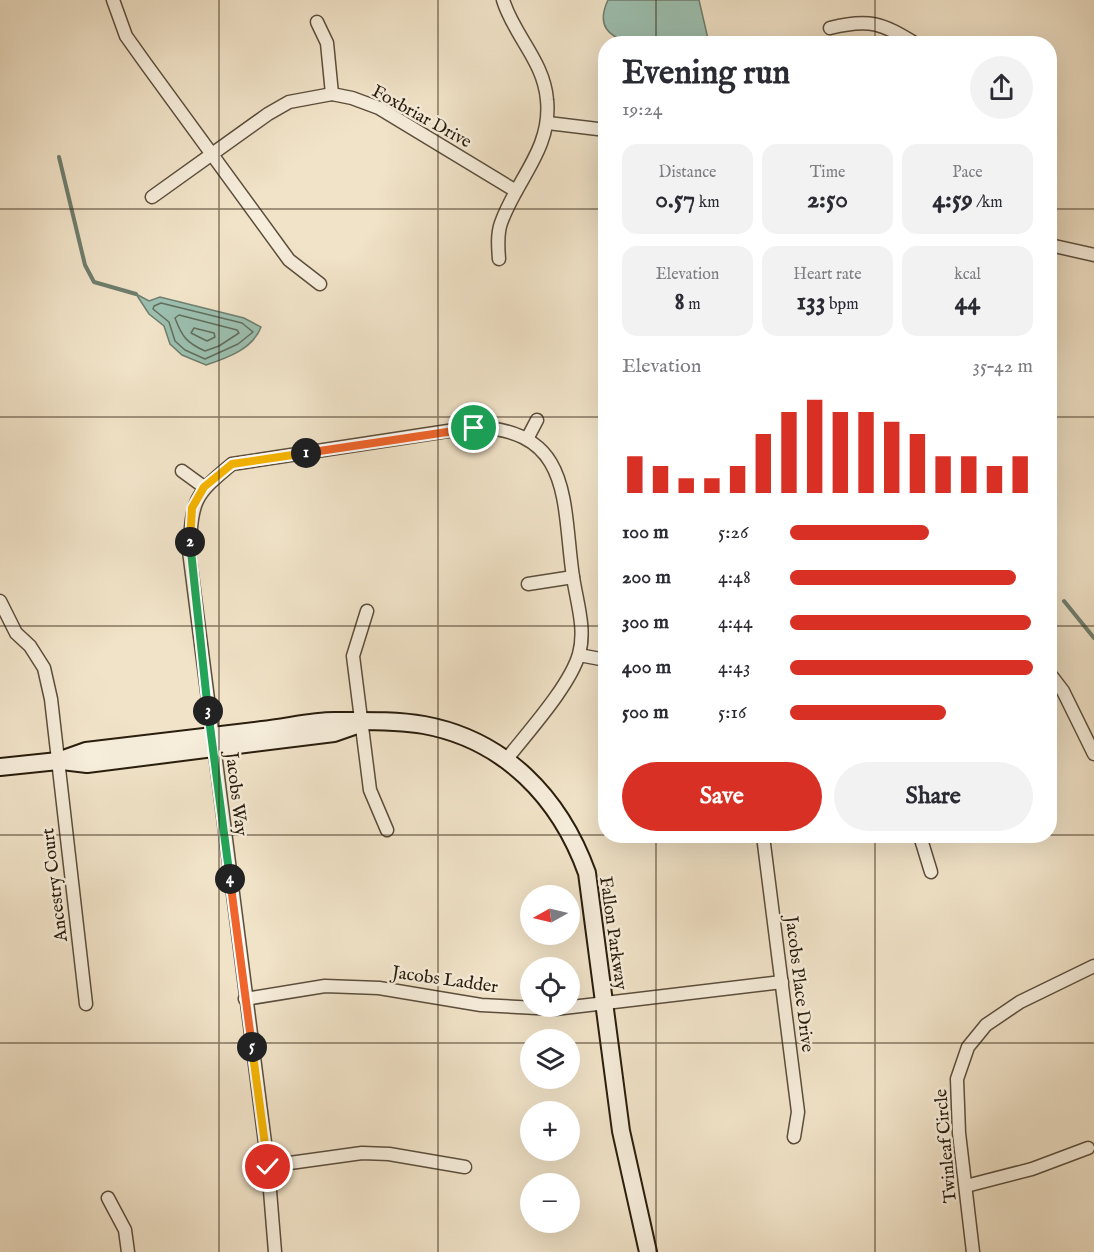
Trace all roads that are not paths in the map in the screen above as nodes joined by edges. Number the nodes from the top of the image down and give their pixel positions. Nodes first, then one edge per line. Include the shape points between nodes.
1 (113, 0) edge
2 (503, 0) edge
3 (317, 22) dead end
4 (830, 28) dead end
5 (899, 36) edge
6 (332, 94) junction
7 (548, 123) junction
8 (598, 129) edge
9 (211, 153) junction
10 (516, 190) junction
11 (152, 197) dead end
12 (1057, 247) edge
13 (1094, 255) edge
14 (499, 259) dead end
15 (320, 284) dead end
16 (537, 420) dead end
17 (527, 439) junction
18 (182, 471) dead end
19 (204, 487) junction
20 (573, 577) junction
21 (528, 584) dead end
22 (0, 600) edge
23 (367, 611) dead end
24 (579, 655) junction
25 (598, 659) edge
26 (1057, 683) edge
27 (361, 723) junction
28 (212, 742) junction
29 (1094, 754) edge
30 (506, 760) junction
31 (58, 761) junction
32 (0, 767) edge
33 (387, 830) dead end
34 (764, 843) edge
35 (922, 843) edge
36 (931, 872) dead end
37 (1094, 966) edge
38 (782, 982) junction
39 (245, 999) junction
40 (86, 1004) dead end
41 (605, 1005) junction
42 (794, 1137) dead end
43 (1088, 1148) dead end
44 (268, 1167) junction
45 (465, 1167) dead end
46 (966, 1186) junction
47 (108, 1198) dead end
48 (128, 1252) edge
49 (276, 1252) edge
50 (648, 1252) edge
51 (973, 1252) edge

1 - 9 street via 126,36
2 - 7 street via 543,78
3 - 6 street via 327,43
4 - 5 street via 857,21 872,23
6 - 9 street, Foxbriar Drive via 289,102
6 - 10 street, Foxbriar Drive via 379,108
7 - 8 street
7 - 10 street via 543,142
9 - 11 street, Foxbriar Drive
9 - 15 street via 289,260
10 - 14 street via 500,224
12 - 13 street
16 - 17 street
17 - 19 street, Jacobs Way via 494,428 462,429 232,464
17 - 20 street, Jacobs Way via 552,464 564,491
18 - 19 street
19 - 28 street, Jacobs Way via 192,508 189,551
20 - 21 street
20 - 24 street, Jacobs Way via 582,621
22 - 31 street, Ancestry Court via 16,633 44,668
23 - 27 street via 353,656
24 - 25 street
24 - 30 street, Jacobs Way via 564,684
26 - 29 street
27 - 28 street, Fallon Parkway via 334,734
27 - 30 street, Fallon Parkway via 402,723 446,730 473,740
27 - 33 street via 370,790
28 - 31 street, Fallon Parkway via 87,764
28 - 39 street, Jacobs Way
30 - 41 street, Fallon Parkway via 535,784 558,812 577,846 593,906
31 - 32 street, Fallon Parkway
31 - 40 street, Ancestry Court
34 - 38 street, Jacobs Place Drive
35 - 36 street
37 - 46 street, Twinleaf Circle via 1020,1002 986,1025 968,1047 957,1079
38 - 41 street, Jacobs Ladder
38 - 42 street, Jacobs Place Drive via 798,1112
39 - 41 street, Jacobs Ladder via 325,986 379,988 481,1005 555,1009
39 - 44 street, Jacobs Way
41 - 50 street, Fallon Parkway via 621,1131
43 - 46 street via 1032,1169
44 - 45 street via 362,1153
44 - 49 street, Jacobs Way
46 - 51 street, Twinleaf Circle
47 - 48 street via 125,1230

